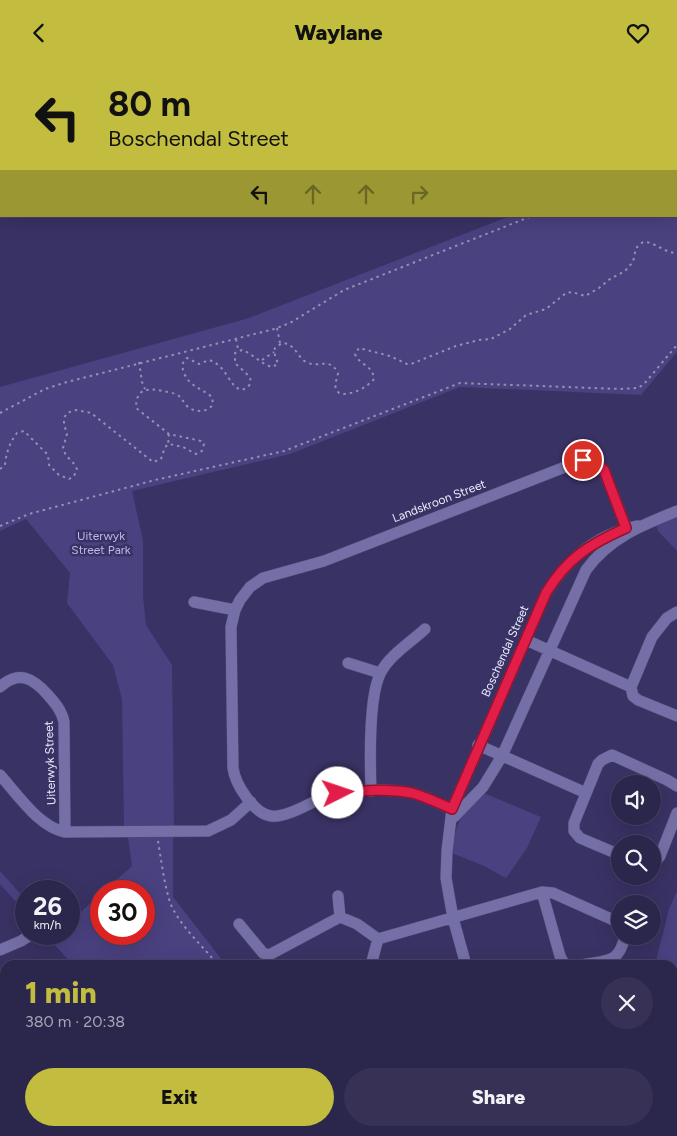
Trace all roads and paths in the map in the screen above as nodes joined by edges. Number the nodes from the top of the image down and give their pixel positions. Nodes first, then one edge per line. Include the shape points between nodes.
1 (529, 217) edge
2 (677, 253) edge
3 (277, 328) junction
4 (236, 339) junction
5 (280, 344) junction
6 (677, 345) edge
7 (275, 349) junction
8 (239, 350) junction
9 (181, 352) junction
10 (186, 359) junction
11 (259, 361) junction
12 (139, 362) junction
13 (146, 390) junction
14 (0, 413) edge
15 (166, 432) junction
16 (167, 446) junction
17 (0, 469) edge
18 (677, 511) edge
19 (0, 526) edge
20 (627, 531) junction
21 (194, 602) dead end
22 (235, 610) junction
23 (677, 612) edge
24 (425, 629) dead end
25 (526, 640) junction
26 (550, 650) junction
27 (348, 663) dead end
28 (380, 673) junction
29 (0, 687) edge
30 (631, 687) junction
31 (677, 716) edge
32 (478, 745) junction
33 (502, 756) junction
34 (0, 775) edge
35 (677, 786) edge
36 (371, 791) junction
37 (586, 793) junction
38 (251, 803) junction
39 (677, 813) edge
40 (454, 814) junction
41 (156, 831) junction
42 (65, 832) junction
43 (611, 851) edge
44 (661, 853) edge
45 (542, 892) junction
46 (338, 896) dead end
47 (340, 917) junction
48 (453, 918) junction
49 (611, 919) edge
50 (239, 924) dead end
51 (378, 939) junction
52 (15, 944) edge
53 (623, 945) edge
54 (0, 950) edge
55 (214, 960) edge
56 (372, 960) edge
57 (465, 960) edge
58 (562, 960) edge
59 (602, 960) edge

1 - 3 path via 344,290
2 - 5 path via 643,242 636,248 633,261 625,271 588,295 566,293 546,309 520,318 499,336 456,346 415,363 407,364 359,348 355,354 357,359 370,369 374,379 364,388 347,394 335,389 338,373 329,364 308,363 291,345
3 - 4 path
3 - 5 path
4 - 8 path
4 - 9 path
5 - 7 path
6 - 19 path via 638,388 460,383 284,451 155,480 29,514
7 - 11 path via 266,359
7 - 11 path via 276,366 268,367
8 - 10 path via 234,353 235,363 250,379 242,390 234,386 224,369 213,361 199,364
8 - 11 path
9 - 10 path
9 - 12 path
10 - 13 path via 182,369 186,379 212,397 214,404 211,408 207,411 191,409 180,396
12 - 13 path
12 - 14 path via 44,389
13 - 15 path via 138,395 136,408
15 - 16 path via 169,436
15 - 16 path via 201,441 204,447 196,454 183,447
16 - 17 path via 161,459 153,462 91,413 72,411 64,418 67,434 63,448 77,469 74,476 64,478 51,469 48,455 24,431 13,438 5,465
18 - 20 street, Boschendal Street
20 - 22 street, Landskroon Street via 604,470 593,461 583,460 324,561 263,578 244,593
20 - 25 street, Boschendal Street via 593,544 568,563 546,593
20 - 26 street, Boschendal Street via 586,569
21 - 22 street
22 - 38 street, Landskroon Street via 231,627 233,768 236,781
23 - 30 street via 667,618 652,637
24 - 28 street
25 - 26 street
25 - 32 street, Boschendal Street
26 - 30 street
26 - 33 street, Boschendal Street
27 - 28 street
28 - 36 street via 372,712
29 - 42 street, Uiterwyk Street via 14,678 30,679 40,685 61,712 64,722
30 - 31 street via 638,700
32 - 33 street
32 - 40 street, Boschendal Street
33 - 37 street
33 - 40 street, Boschendal Street via 482,787
34 - 42 street, Uiterwyk Street via 42,822
35 - 37 street via 612,755 598,764
36 - 38 street, Landskroon Street via 330,795 276,817 260,813
36 - 40 street, Landskroon Street via 411,793
37 - 43 street via 574,831 580,838
38 - 41 street, Uiterwyk Street via 231,820 208,831
39 - 44 street
40 - 48 street, Boschendal Street via 447,846 446,878
41 - 42 street, Uiterwyk Street
41 - 55 path via 169,900 178,917
45 - 48 street
45 - 49 street via 553,893
45 - 58 street
46 - 47 street
47 - 50 street via 269,955 263,953
47 - 51 street
48 - 51 street
48 - 57 street, Boschendal Street
51 - 56 street
52 - 54 street
53 - 59 street via 614,957

